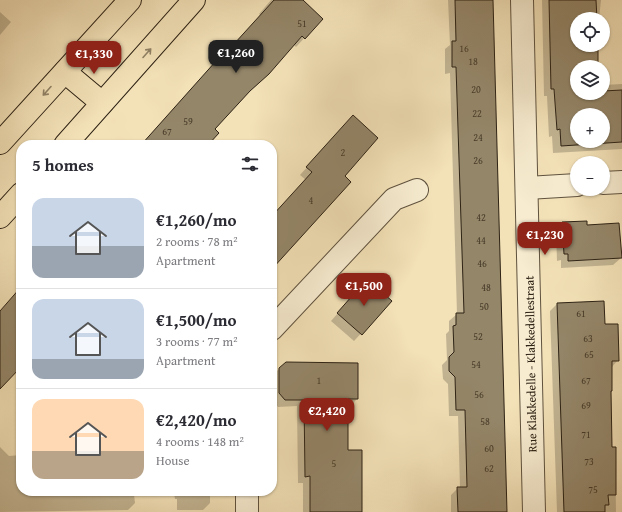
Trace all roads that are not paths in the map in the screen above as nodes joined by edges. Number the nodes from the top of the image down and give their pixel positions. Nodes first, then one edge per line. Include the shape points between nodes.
1 (130, 0) edge
2 (194, 0) edge
3 (522, 0) edge
4 (65, 72) junction
5 (102, 103) junction
6 (69, 140) edge
7 (0, 143) edge
8 (622, 182) edge
9 (610, 183) edge
10 (570, 185) edge
11 (527, 188) junction
12 (417, 190) dead end
13 (16, 199) edge
14 (0, 217) edge
15 (277, 324) edge
16 (247, 496) edge
17 (247, 512) edge
18 (534, 512) edge

1 - 4 main road
5 -> 2 main road
3 - 11 street, Rue Klakkedelle - Klakkedellestraat
4 - 5 main road
4 -> 7 main road
5 - 6 main road
8 - 9 street
10 - 11 street
11 - 18 street, Rue Klakkedelle - Klakkedellestraat
12 - 15 street via 394,199
13 - 14 main road
16 - 17 street

